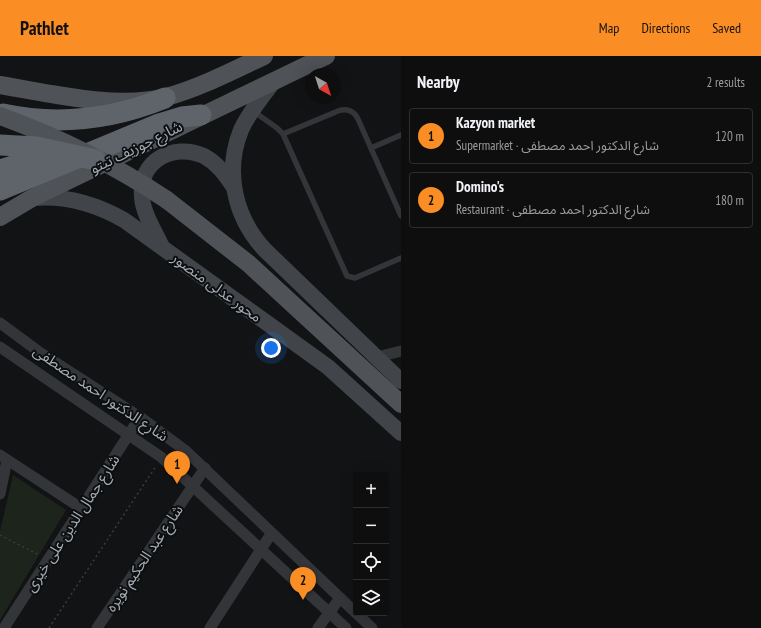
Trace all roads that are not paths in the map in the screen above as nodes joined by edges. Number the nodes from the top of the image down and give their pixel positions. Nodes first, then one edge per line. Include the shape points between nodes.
1 (326, 56) edge
2 (255, 58) edge
3 (274, 81) junction
4 (0, 85) edge
5 (165, 98) junction
6 (251, 110) junction
7 (3, 115) edge
8 (201, 115) junction
9 (134, 134) junction
10 (283, 134) junction
11 (401, 135) edge
12 (0, 145) edge
13 (371, 148) junction
14 (96, 160) junction
15 (0, 170) edge
16 (233, 186) junction
17 (0, 190) edge
18 (32, 198) junction
19 (401, 216) edge
20 (0, 217) edge
21 (163, 248) junction
22 (401, 258) edge
23 (0, 323) edge
24 (0, 348) edge
25 (401, 351) edge
26 (377, 356) junction
27 (401, 381) edge
28 (401, 404) edge
29 (140, 417) junction
30 (401, 433) edge
31 (129, 434) junction
32 (4, 458) edge
33 (205, 468) junction
34 (193, 485) junction
35 (0, 494) edge
36 (81, 508) junction
37 (271, 534) junction
38 (261, 550) junction
39 (340, 598) junction
40 (353, 610) edge
41 (329, 612) junction
42 (359, 616) edge
43 (4, 628) edge
44 (98, 628) edge
45 (210, 628) edge
46 (318, 628) edge
47 (346, 628) edge
48 (372, 628) edge

1 - 3 main road, شارع جوزيف تيتو
2 - 5 main road
3 - 6 main road
3 - 8 main road, شارع جوزيف تيتو
4 - 5 main road via 89,100 130,101
5 - 7 highway via 130,111 82,119 60,120
6 - 10 lane
6 - 16 main road via 236,144
7 - 14 main road, bridge
8 - 9 highway via 170,120
8 - 18 main road, شارع جوزيف تيتو
9 - 15 highway via 100,139
9 - 17 highway
10 - 13 lane via 346,109 356,116
10 - 22 lane via 345,274 356,278
11 - 13 lane
12 - 14 highway, bridge via 37,147
13 - 19 lane
14 - 28 main road, bridge via 167,200 249,264
16 - 21 main road via 219,167 197,154 173,151 155,162 146,173 142,196
16 - 26 main road via 240,214 257,242
18 - 20 main road, شارع جوزيف تيتو
18 - 21 main road, محور عدلى منصور via 62,198 101,208 130,223
21 - 30 main road, محور عدلى منصور via 328,367
23 - 29 street, شارع الدكتور احمد مصطفى via 38,351
24 - 31 street, شارع الدكتور احمد مصطفى
25 - 26 street
26 - 27 main road
29 - 31 street, شارع جمال الدين على خيرى
29 - 33 street, شارع الدكتور احمد مصطفى
31 - 34 street, شارع الدكتور احمد مصطفى
31 - 36 street, شارع جمال الدين على خيرى
32 - 35 street
32 - 36 street
33 - 34 street, شارع عبد الحكيم نويره
33 - 37 street, شارع الدكتور احمد مصطفى
34 - 38 street, شارع الدكتور احمد مصطفى
34 - 44 street, شارع عبد الحكيم نويره
36 - 43 street, شارع جمال الدين على خيرى
37 - 38 street
37 - 39 street, شارع الدكتور احمد مصطفى
38 - 41 street, شارع الدكتور احمد مصطفى
38 - 45 street
39 - 40 street, شارع الدكتور احمد مصطفى
39 - 41 street
41 - 46 street
41 - 47 street, شارع الدكتور احمد مصطفى
42 - 48 street, شارع الدكتور احمد مصطفى

